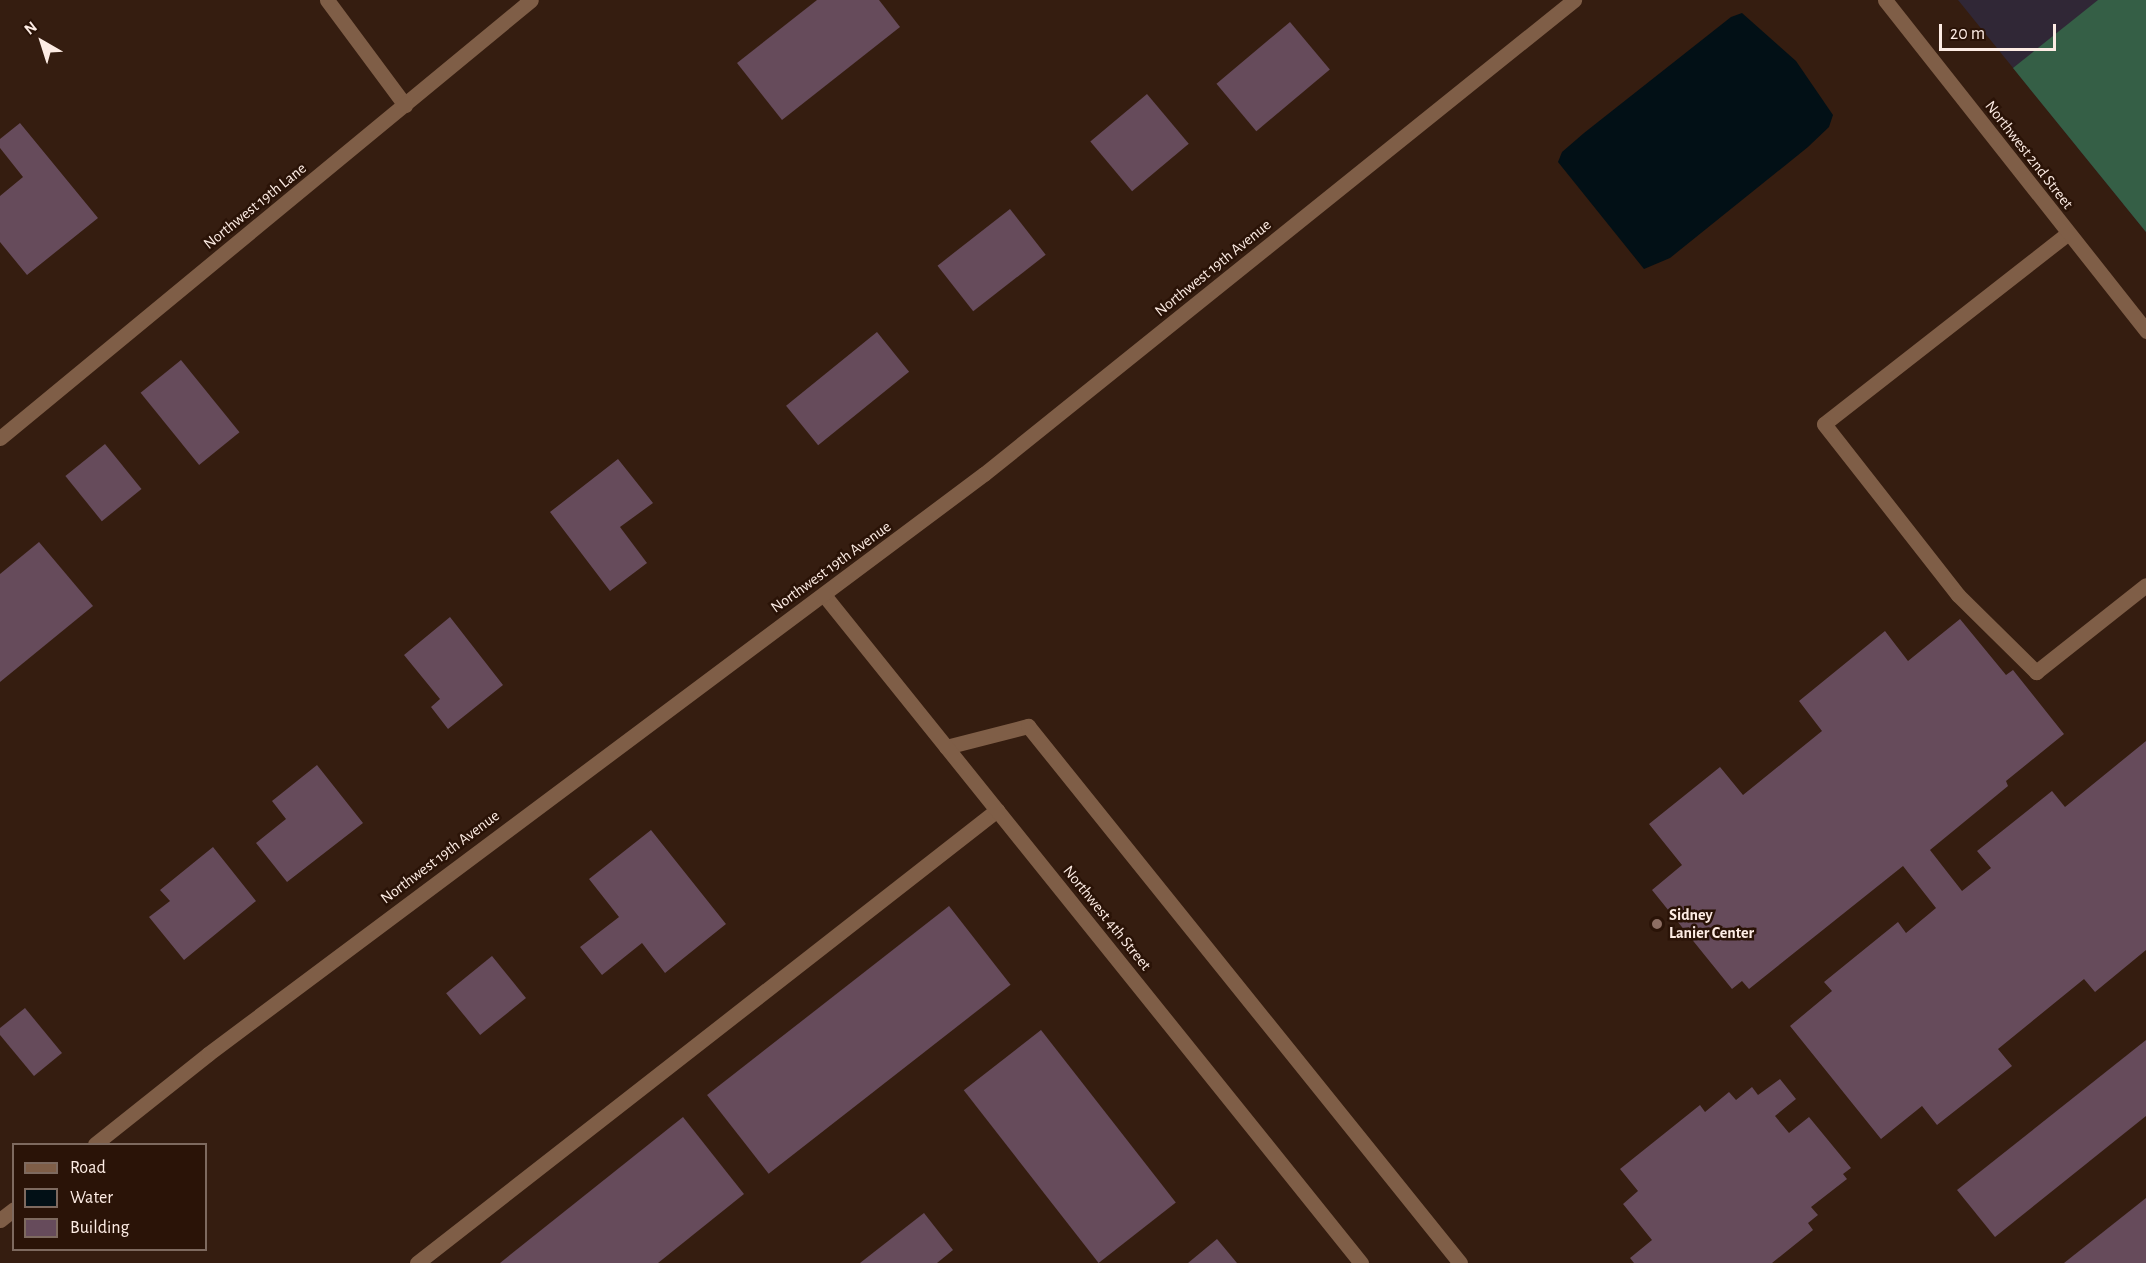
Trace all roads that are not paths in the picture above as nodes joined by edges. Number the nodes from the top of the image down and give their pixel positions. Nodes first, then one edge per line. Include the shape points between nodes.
1 (327, 0) edge
2 (531, 0) edge
3 (1574, 0) edge
4 (1884, 0) edge
5 (405, 105) junction
6 (2067, 234) junction
7 (2146, 331) edge
8 (0, 438) edge
9 (2146, 585) edge
10 (824, 595) junction
11 (946, 747) junction
12 (997, 810) junction
13 (95, 1143) edge
14 (12, 1211) edge
15 (0, 1220) edge
16 (417, 1263) edge
17 (1361, 1263) edge
18 (1460, 1263) edge

1 - 5 street
2 - 5 street, Northwest 19th Lane
3 - 10 street, Northwest 19th Avenue via 984,474
4 - 6 street, Northwest 2nd Street
5 - 8 street, Northwest 19th Lane
6 - 7 street, Northwest 2nd Street
6 - 9 street via 1824,424 1958,596 2036,672
10 - 11 street, Northwest 4th Street
10 - 13 street, Northwest 19th Avenue via 217,1047
11 - 12 street, Northwest 4th Street
11 - 18 street via 1028,726
12 - 16 street
12 - 17 street, Northwest 4th Street
14 - 15 street

